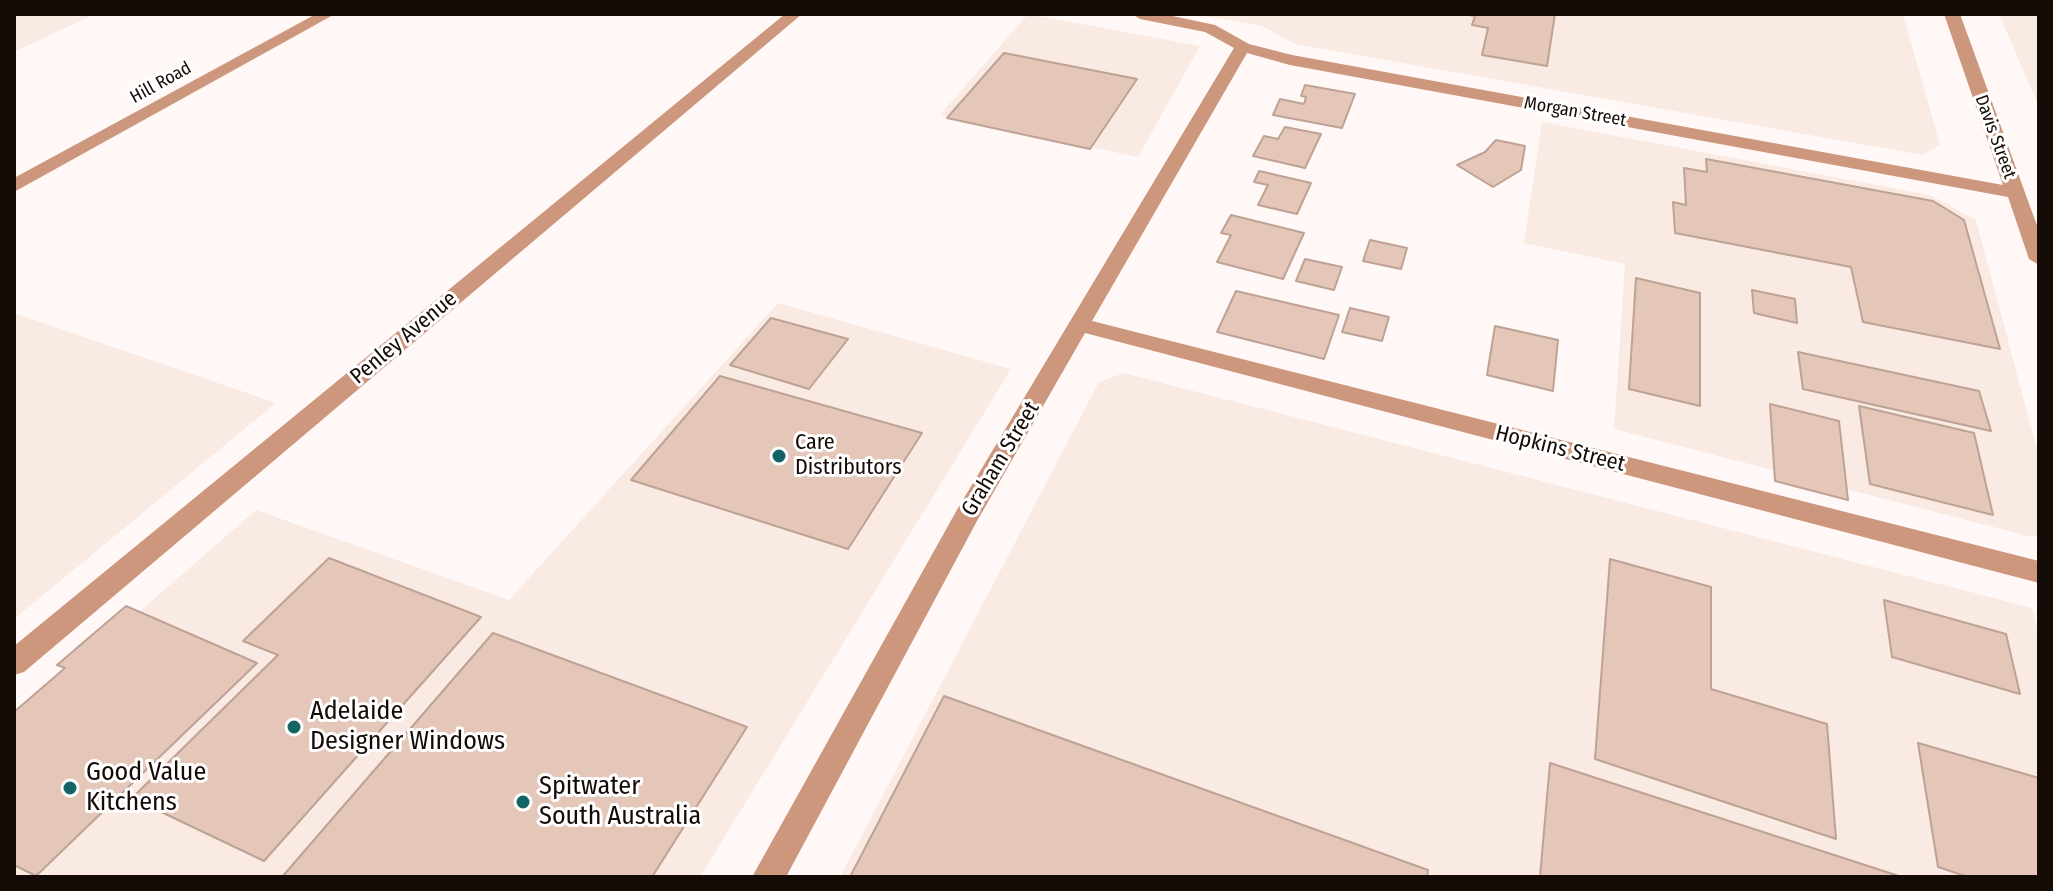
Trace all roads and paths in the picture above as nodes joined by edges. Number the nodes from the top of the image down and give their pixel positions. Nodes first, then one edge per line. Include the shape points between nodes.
1 (327, 14) edge
2 (794, 14) edge
3 (1140, 14) edge
4 (1952, 14) edge
5 (1243, 47) junction
6 (14, 186) edge
7 (2015, 193) junction
8 (2039, 259) edge
9 (1080, 325) junction
10 (2039, 572) edge
11 (14, 663) edge
12 (768, 877) edge

1 - 6 street, Hill Road
2 - 11 street, Penley Avenue
3 - 5 street, Morgan Street via 1210,28
4 - 7 street, Davis Street
5 - 7 street, Morgan Street via 1290,60
5 - 9 street, Graham Street
7 - 8 street, Davis Street
9 - 10 street, Hopkins Street
9 - 12 street, Graham Street via 967,515

